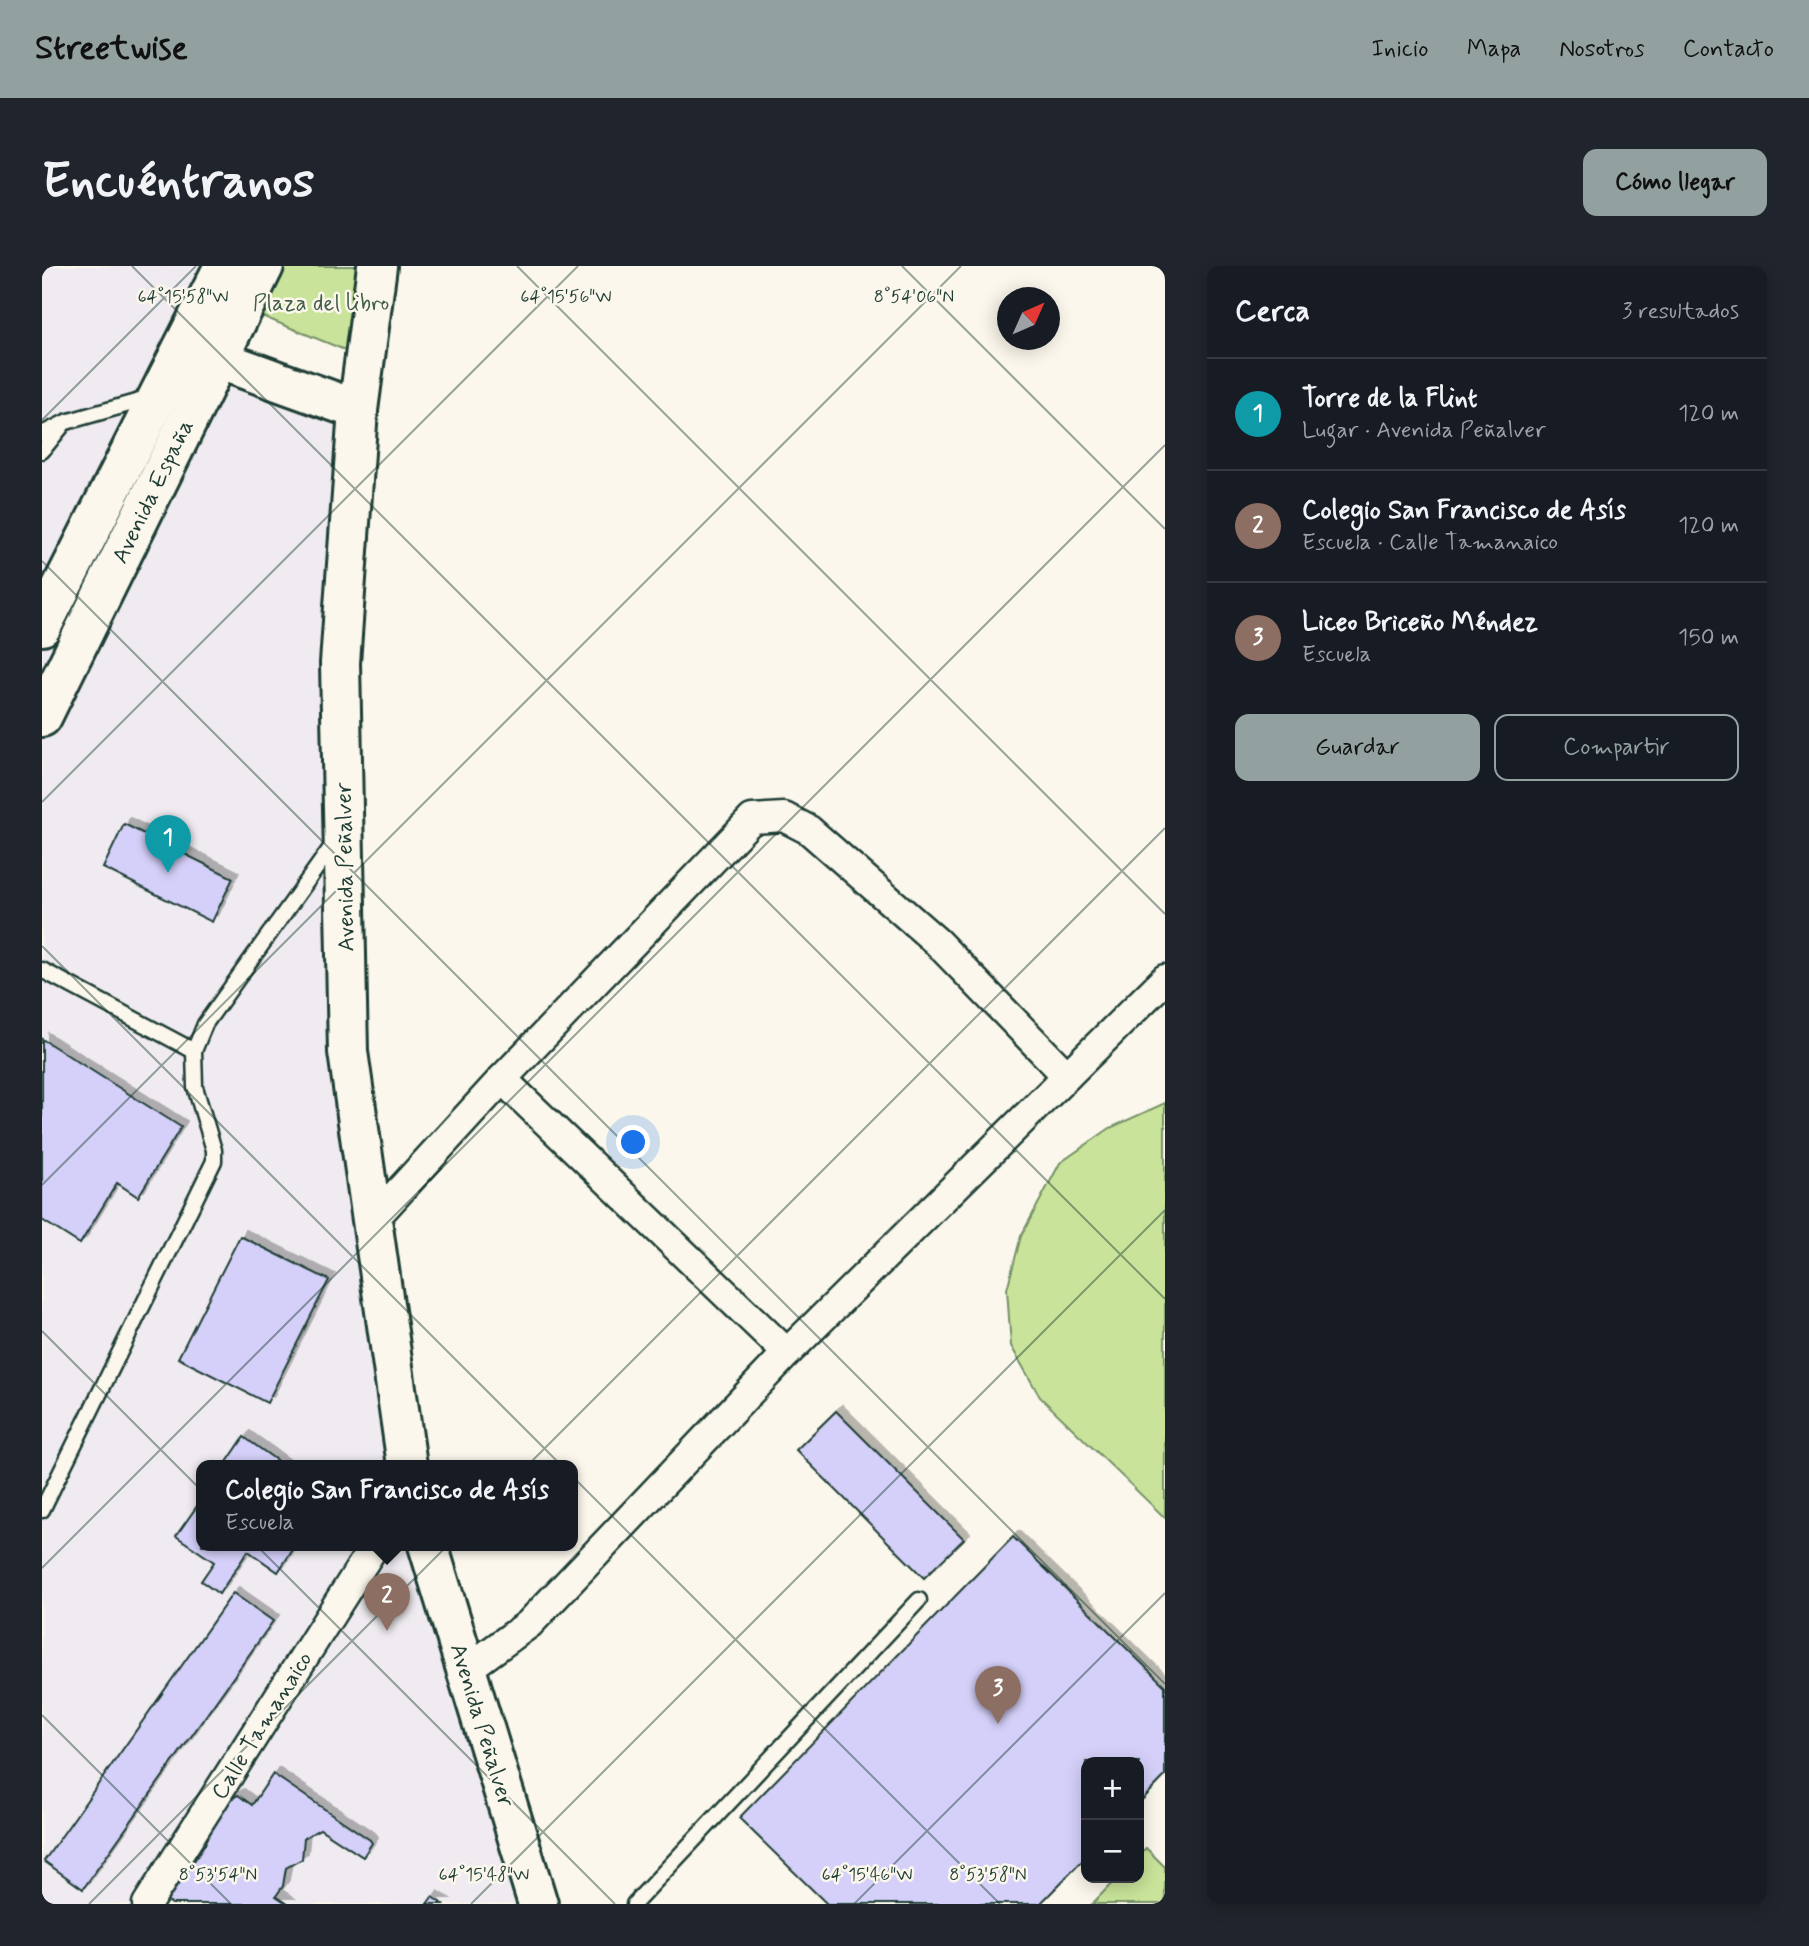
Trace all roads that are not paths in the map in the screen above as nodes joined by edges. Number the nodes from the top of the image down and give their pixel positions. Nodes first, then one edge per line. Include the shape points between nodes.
1 (224, 266) edge
2 (264, 266) edge
3 (377, 266) edge
4 (187, 377) junction
5 (358, 410) junction
6 (66, 422) junction
7 (42, 434) edge
8 (42, 451) edge
9 (42, 626) edge
10 (42, 717) edge
11 (344, 830) junction
12 (42, 970) edge
13 (1165, 979) edge
14 (194, 1051) junction
15 (1067, 1076) junction
16 (502, 1079) junction
17 (372, 1222) junction
18 (788, 1353) junction
19 (406, 1460) edge
20 (42, 1510) edge
21 (371, 1551) edge
22 (430, 1551) edge
23 (919, 1600) dead end
24 (466, 1670) junction
25 (148, 1904) edge
26 (538, 1904) edge
27 (634, 1904) edge

1 - 4 main road, Avenida España
2 - 4 main road, Avenida España
3 - 5 main road, Avenida Peñalver
4 - 5 main road
4 - 6 lane
4 - 9 main road, Avenida España
4 - 10 main road, Avenida España
5 - 11 main road, Avenida Peñalver via 340,663
6 - 7 lane
6 - 8 lane
11 - 14 lane via 205,1024
11 - 17 main road, Avenida Peñalver via 348,1052
12 - 14 lane
13 - 15 street
14 - 20 lane via 195,1087 214,1161
15 - 16 street via 937,942 808,830 784,817 752,819
15 - 18 street
16 - 17 street
16 - 18 street
17 - 19 main road, Avenida Peñalver
18 - 24 street via 529,1625
21 - 25 street, Calle Tamanaico
22 - 24 main road, Avenida Peñalver
23 - 27 lane
24 - 26 main road, Avenida Peñalver

